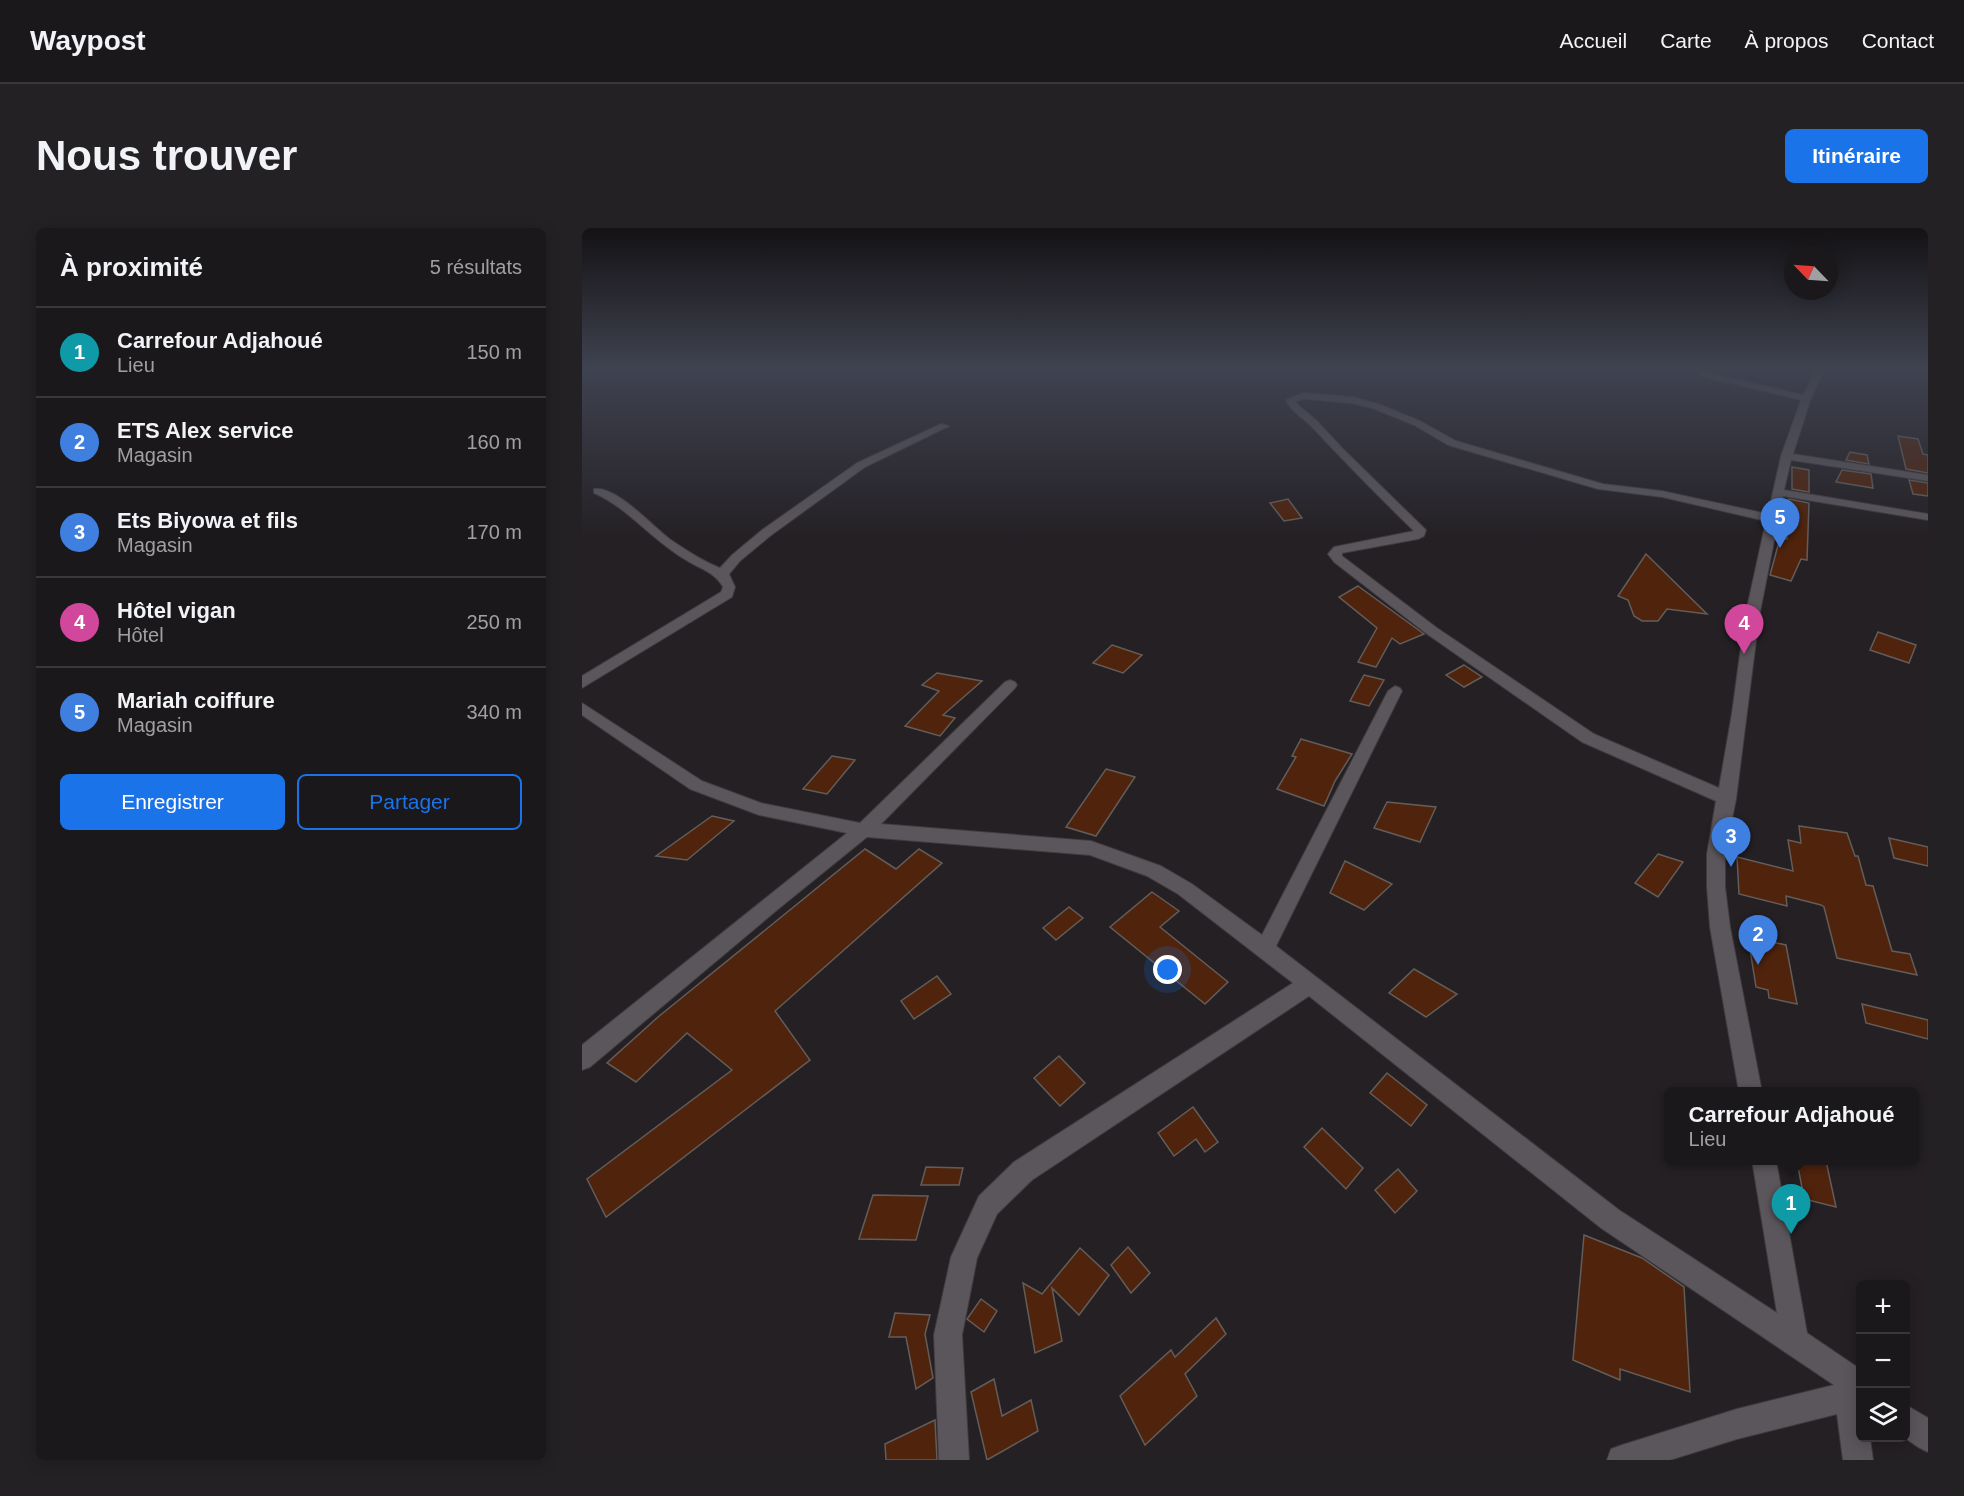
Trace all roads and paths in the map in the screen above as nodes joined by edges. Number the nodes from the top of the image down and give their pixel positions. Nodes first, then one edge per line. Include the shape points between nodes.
1 (1315, 424) edge
2 (1420, 424) edge
3 (1797, 424) edge
4 (944, 426) dead end
5 (1786, 456) junction
6 (1928, 478) edge
7 (598, 491) dead end
8 (1779, 492) junction
9 (1928, 517) edge
10 (1774, 519) junction
11 (722, 574) junction
12 (582, 683) edge
13 (1010, 685) dead end
14 (1395, 691) dead end
15 (582, 708) edge
16 (1727, 799) junction
17 (864, 830) junction
18 (1265, 949) junction
19 (1310, 984) junction
20 (582, 1059) edge
21 (1750, 1087) edge
22 (1765, 1165) edge
23 (1795, 1341) junction
24 (1856, 1390) edge
25 (1910, 1424) edge
26 (1928, 1437) edge
27 (1857, 1442) edge
28 (954, 1460) edge
29 (1622, 1460) edge
30 (1858, 1460) edge

1 - 16 street via 1420,530 1414,536 1338,550 1334,554 1338,559 1432,631 1588,738
2 - 10 street via 1452,442 1602,487 1662,494
3 - 5 street
4 - 11 street via 861,465 766,532
5 - 6 street
5 - 8 street
7 - 11 street via 622,502 639,520 700,565
8 - 9 street
8 - 10 street
10 - 16 street via 1752,617
11 - 12 street via 729,587 727,594
13 - 17 street
14 - 18 street
15 - 17 street via 696,785 759,809
16 - 21 street via 1716,854 1716,887
17 - 18 street via 1091,848 1154,871 1185,889
17 - 20 street
18 - 19 street
19 - 23 street via 1610,1220
19 - 28 street via 1023,1171 988,1205 964,1257 948,1335
22 - 23 street
23 - 24 street
24 - 29 street
25 - 26 street
27 - 30 street

